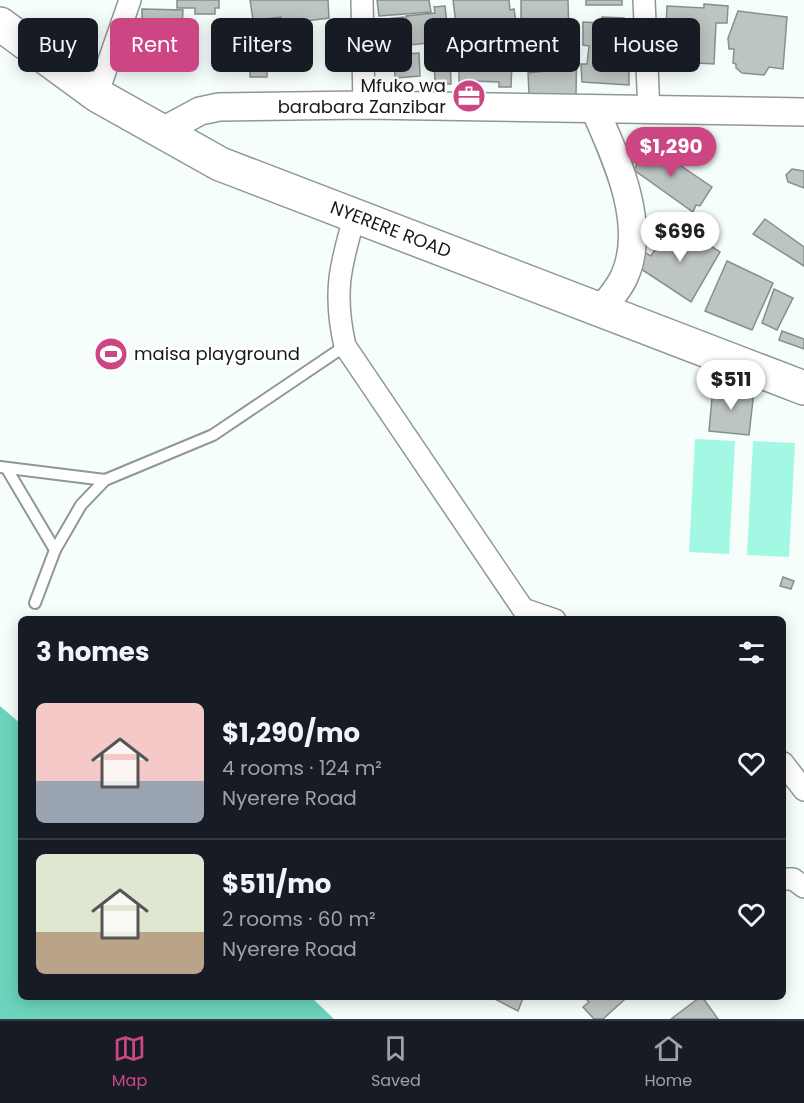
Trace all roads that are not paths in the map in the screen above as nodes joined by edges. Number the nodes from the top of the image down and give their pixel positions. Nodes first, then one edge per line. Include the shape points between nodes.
1 (130, 0) edge
2 (362, 0) edge
3 (644, 0) edge
4 (0, 24) edge
5 (97, 95) junction
6 (364, 105) junction
7 (595, 110) junction
8 (649, 111) junction
9 (804, 112) edge
10 (161, 132) junction
11 (355, 215) junction
12 (601, 310) junction
13 (345, 346) junction
14 (804, 388) edge
15 (4, 468) edge
16 (105, 480) junction
17 (55, 550) junction
18 (35, 603) dead end
19 (527, 614) edge
20 (786, 767) edge
21 (804, 790) edge
22 (786, 879) edge
23 (804, 887) edge

1 - 5 street
2 - 6 street
3 - 8 street
4 - 5 main road, NYERERE ROAD
5 - 10 main road, NYERERE ROAD
6 - 7 street
6 - 10 street via 219,107 200,111
7 - 8 street
7 - 12 street via 627,189 632,237 625,276
8 - 9 street
10 - 11 main road, NYERERE ROAD via 220,164
11 - 12 main road, NYERERE ROAD
11 - 13 street via 337,288
12 - 14 main road, NYERERE ROAD
13 - 16 lane via 213,435
13 - 19 street
15 - 16 lane
15 - 17 lane
16 - 17 lane via 81,505
17 - 18 lane
20 - 21 street
22 - 23 street

